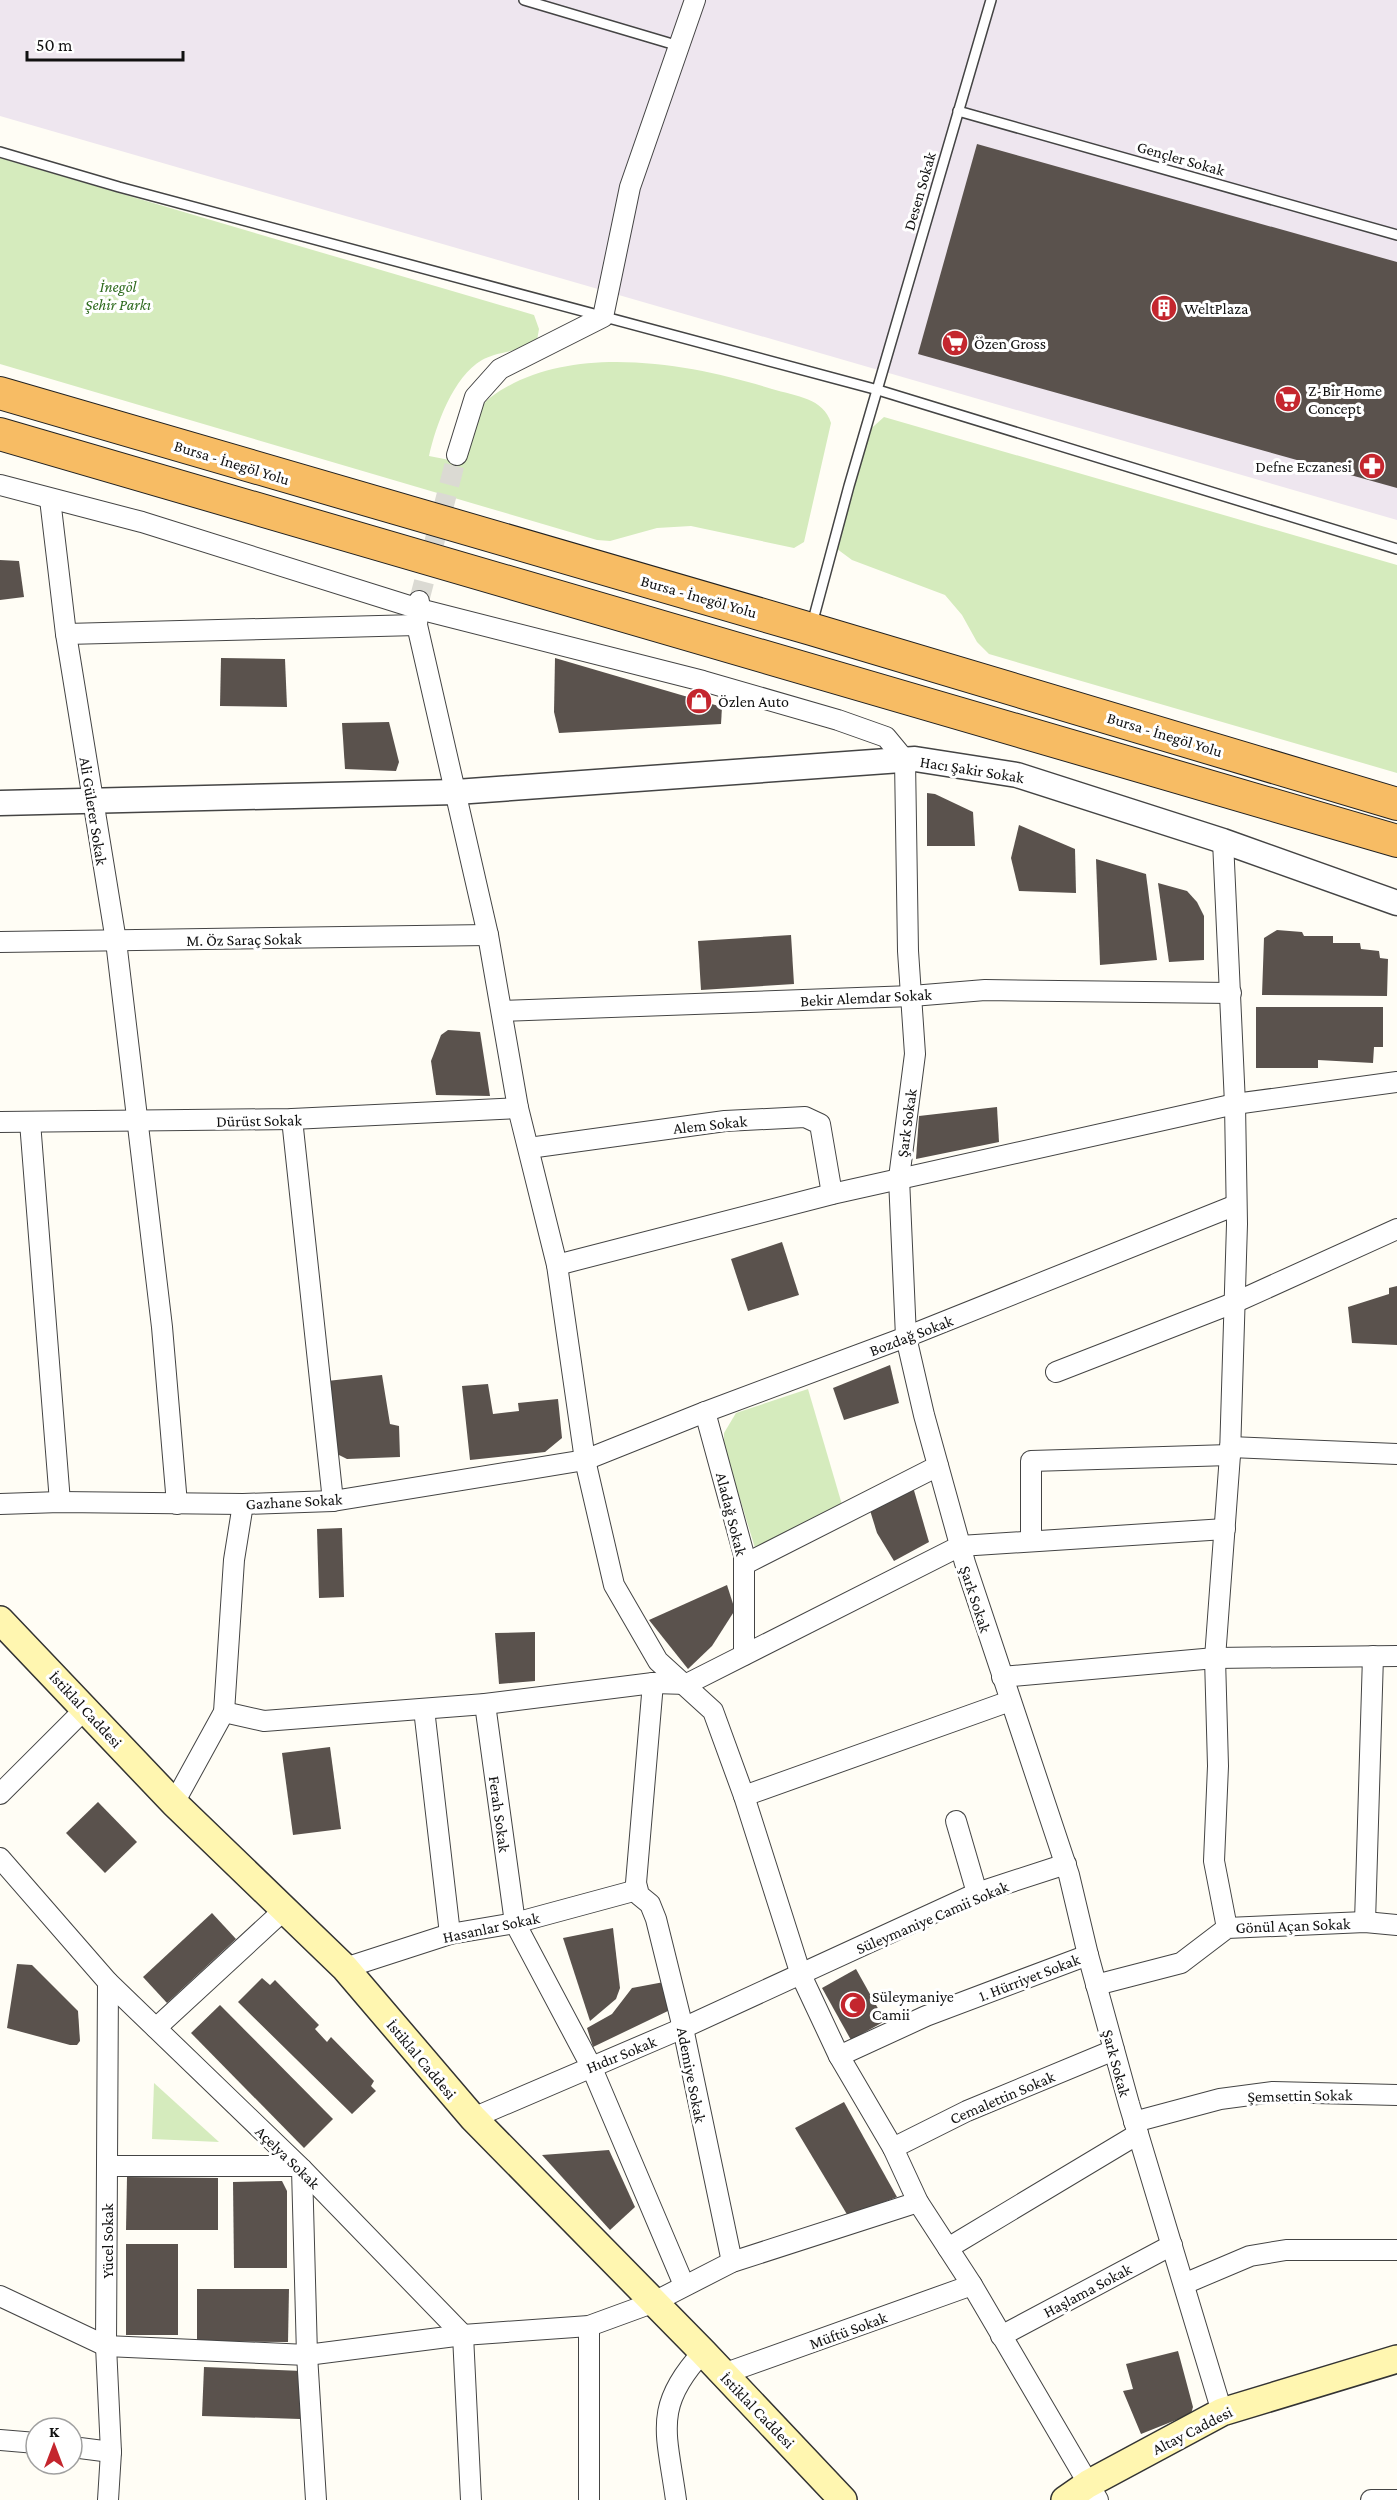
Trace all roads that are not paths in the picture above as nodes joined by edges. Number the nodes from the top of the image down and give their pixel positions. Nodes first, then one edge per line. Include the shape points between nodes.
1 (524, 0) edge
2 (695, 0) edge
3 (991, 0) edge
4 (679, 46) junction
5 (958, 111) junction
6 (0, 152) edge
7 (1397, 235) edge
8 (603, 317) junction
9 (878, 390) junction
10 (0, 393) edge
11 (0, 434) edge
12 (457, 455) tunnel mouth
13 (0, 485) edge
14 (50, 499) junction
15 (1397, 549) edge
16 (418, 612) junction
17 (811, 629) junction
18 (66, 634) junction
19 (905, 760) junction
20 (456, 792) junction
21 (91, 800) junction
22 (0, 803) edge
23 (1397, 804) edge
24 (1223, 841) junction
25 (1397, 841) edge
26 (1397, 903) edge
27 (489, 935) junction
28 (116, 941) junction
29 (0, 942) edge
30 (1231, 993) junction
31 (912, 996) junction
32 (502, 1011) junction
33 (1397, 1082) edge
34 (1235, 1104) junction
35 (518, 1108) junction
36 (292, 1119) junction
37 (0, 1122) edge
38 (30, 1122) junction
39 (138, 1122) junction
40 (529, 1148) junction
41 (899, 1178) junction
42 (832, 1194) junction
43 (1236, 1206) junction
44 (1397, 1229) edge
45 (557, 1265) junction
46 (1236, 1302) junction
47 (906, 1337) junction
48 (1056, 1372) dead end
49 (705, 1412) junction
50 (1230, 1451) junction
51 (1397, 1454) edge
52 (585, 1460) junction
53 (938, 1466) junction
54 (333, 1501) junction
55 (60, 1502) junction
56 (0, 1504) edge
57 (177, 1504) junction
58 (243, 1504) junction
59 (1225, 1529) junction
60 (1031, 1541) junction
61 (960, 1546) junction
62 (745, 1564) junction
63 (0, 1620) edge
64 (744, 1655) junction
65 (1373, 1656) junction
66 (1397, 1656) edge
67 (1215, 1658) junction
68 (1002, 1677) junction
69 (653, 1683) junction
70 (687, 1684) junction
71 (1010, 1701) junction
72 (485, 1704) junction
73 (86, 1708) junction
74 (424, 1709) junction
75 (224, 1712) junction
76 (0, 1794) edge
77 (744, 1796) junction
78 (174, 1803) junction
79 (956, 1821) dead end
80 (0, 1858) edge
81 (1065, 1864) junction
82 (638, 1893) junction
83 (977, 1893) junction
84 (284, 1910) junction
85 (1365, 1922) junction
86 (514, 1923) junction
87 (1397, 1925) edge
88 (1227, 1928) junction
89 (450, 1934) junction
90 (1088, 1955) junction
91 (345, 1968) junction
92 (801, 1975) junction
93 (108, 1982) junction
94 (1096, 1986) junction
95 (156, 2028) junction
96 (684, 2028) junction
97 (1114, 2050) junction
98 (839, 2056) junction
99 (591, 2066) junction
100 (1397, 2095) edge
101 (472, 2118) junction
102 (1136, 2128) junction
103 (893, 2148) junction
104 (107, 2166) junction
105 (300, 2167) junction
106 (918, 2202) junction
107 (1172, 2245) junction
108 (948, 2248) junction
109 (1397, 2250) edge
110 (732, 2262) junction
111 (1184, 2284) junction
112 (684, 2285) junction
113 (972, 2285) junction
114 (0, 2296) edge
115 (652, 2303) junction
116 (589, 2326) junction
117 (464, 2335) junction
118 (1001, 2336) junction
119 (106, 2346) junction
120 (703, 2352) junction
121 (307, 2355) junction
122 (1397, 2359) edge
123 (723, 2374) junction
124 (1222, 2412) junction
125 (0, 2440) edge
126 (24, 2443) edge
127 (84, 2449) edge
128 (111, 2452) junction
129 (1093, 2492) edge
130 (108, 2500) edge
131 (316, 2500) edge
132 (471, 2500) edge
133 (589, 2500) edge
134 (676, 2500) edge
135 (843, 2500) edge
136 (1065, 2500) edge
137 (1371, 2500) edge
138 (1397, 2500) edge

1 - 4 lane
2 - 4 street
3 - 5 lane, Desen Sokak
4 - 8 street via 630,187
5 - 7 lane, Gençler Sokak
5 - 9 lane, Desen Sokak
6 - 8 lane
8 - 9 lane
8 - 12 street via 500,369 475,398
9 - 15 lane
9 - 17 lane, Desen Sokak
10 - 17 highway, Bursa - İnegöl Yolu
11 - 25 highway
13 - 14 street
14 - 16 street via 142,522
14 - 18 street, Ali Gülerer Sokak
16 - 18 street
16 - 19 street via 703,681 838,720 886,736
16 - 20 street
17 - 23 highway, Bursa - İnegöl Yolu
18 - 21 street, Ali Gülerer Sokak
19 - 20 street, Hacı Şakir Sokak
19 - 24 street, Hacı Şakir Sokak via 1017,775
19 - 31 street, Şark Sokak
20 - 21 street, Hacı Şakir Sokak
20 - 27 street
21 - 22 street, Hacı Şakir Sokak
21 - 28 street, Ali Gülerer Sokak
24 - 26 street, Hacı Şakir Sokak
24 - 30 street
27 - 28 street, M. Öz Saraç Sokak
27 - 32 street
28 - 29 street, M. Öz Saraç Sokak
28 - 39 street, Ali Gülerer Sokak
30 - 31 street, Bekir Alemdar Sokak via 985,990
30 - 34 street
31 - 32 street, Bekir Alemdar Sokak
31 - 41 street, Şark Sokak via 915,1054
32 - 35 street
33 - 34 street
34 - 41 street
34 - 43 street
35 - 36 street, Dürüst Sokak
35 - 40 street
36 - 39 street, Dürüst Sokak
36 - 54 street
37 - 38 street, Dürüst Sokak
38 - 39 street, Dürüst Sokak
38 - 55 street
39 - 57 street, Ali Gülerer Sokak via 162,1327
40 - 42 street, Alem Sokak via 725,1121 805,1117 820,1124
40 - 45 street
41 - 42 street
41 - 47 street, Şark Sokak
42 - 45 street
43 - 46 street
43 - 47 street, Bozdağ Sokak
44 - 46 street
45 - 52 street
46 - 48 street
46 - 50 street
47 - 49 street, Bozdağ Sokak
47 - 53 street, Şark Sokak
49 - 52 street, Bozdağ Sokak
49 - 62 street, Aladağ Sokak
50 - 51 street
50 - 59 street
50 - 60 street via 1031,1461
52 - 54 street, Gazhane Sokak
52 - 70 street via 614,1585 658,1661
53 - 61 street, Şark Sokak
53 - 62 street
54 - 58 street, Gazhane Sokak
55 - 56 street, Gazhane Sokak
55 - 57 street, Gazhane Sokak
57 - 58 street, Gazhane Sokak
58 - 75 street via 234,1560
59 - 60 street
59 - 67 street
60 - 61 street
61 - 64 street
61 - 68 street, Şark Sokak
62 - 64 street, Aladağ Sokak
63 - 73 main road, İstiklal Caddesi
64 - 70 street
65 - 66 street
65 - 67 street
65 - 85 street
67 - 68 street
67 - 88 street via 1218,1766 1214,1861
68 - 71 street, Şark Sokak
69 - 70 street
69 - 72 street
69 - 82 street
70 - 77 street via 713,1711
71 - 77 street
71 - 81 street, Şark Sokak
72 - 74 street
72 - 86 street, Ferah Sokak
73 - 76 street
73 - 78 main road, İstiklal Caddesi
74 - 75 street via 264,1721
74 - 89 street
75 - 78 street
77 - 92 street
78 - 84 main road, İstiklal Caddesi
79 - 83 street
80 - 93 street, Açelya Sokak
81 - 83 street, Süleymaniye Camii Sokak
81 - 90 street, Şark Sokak
82 - 86 street, Hasanlar Sokak
82 - 96 street, Ademiye Sokak via 653,1912
83 - 92 street, Süleymaniye Camii Sokak
84 - 91 main road, İstiklal Caddesi
84 - 95 street
85 - 87 street, Gönül Açan Sokak
85 - 88 street, Gönül Açan Sokak
86 - 89 street, Hasanlar Sokak
86 - 99 street
88 - 94 street, Gönül Açan Sokak via 1181,1963
89 - 91 street, Hasanlar Sokak
90 - 94 street, Şark Sokak
90 - 98 street, 1. Hürriyet Sokak via 926,2016
91 - 101 main road, İstiklal Caddesi
92 - 96 street, Hıdır Sokak
92 - 98 street
93 - 95 street, Açelya Sokak
93 - 104 street, Yücel Sokak
94 - 97 street, Şark Sokak
95 - 105 street, Açelya Sokak
96 - 99 street, Hıdır Sokak
96 - 110 street, Ademiye Sokak
97 - 102 street, Şark Sokak
97 - 103 street, Cemalettin Sokak via 967,2110
98 - 103 street
99 - 101 street, Hıdır Sokak
99 - 112 street
100 - 102 street, Şemsettin Sokak via 1273,2092 1220,2099
101 - 115 main road, İstiklal Caddesi
102 - 107 street, Şark Sokak
102 - 108 street, Şemsettin Sokak
103 - 106 street
104 - 105 street
104 - 119 street, Yücel Sokak
105 - 117 street, Açelya Sokak
105 - 121 street
106 - 108 street
106 - 110 street
107 - 111 street, Şark Sokak
107 - 118 street, Haşlama Sokak
108 - 113 street
109 - 111 street via 1286,2250 1250,2256
110 - 112 street
111 - 124 street, Şark Sokak
112 - 115 street
113 - 118 street
113 - 123 street, Müftü Sokak
114 - 119 street
115 - 116 street
115 - 120 main road, İstiklal Caddesi
116 - 117 street
116 - 133 street
117 - 121 street
117 - 132 street
118 - 129 street
119 - 121 street
119 - 128 street, Yücel Sokak
120 - 123 main road, İstiklal Caddesi
120 - 134 street via 682,2374 665,2421
121 - 131 street
122 - 124 main road, Altay Caddesi
123 - 135 main road, İstiklal Caddesi
124 - 129 main road, Altay Caddesi
125 - 126 street
127 - 128 street
128 - 130 street, Yücel Sokak
129 - 136 main road, Altay Caddesi
137 - 138 street

